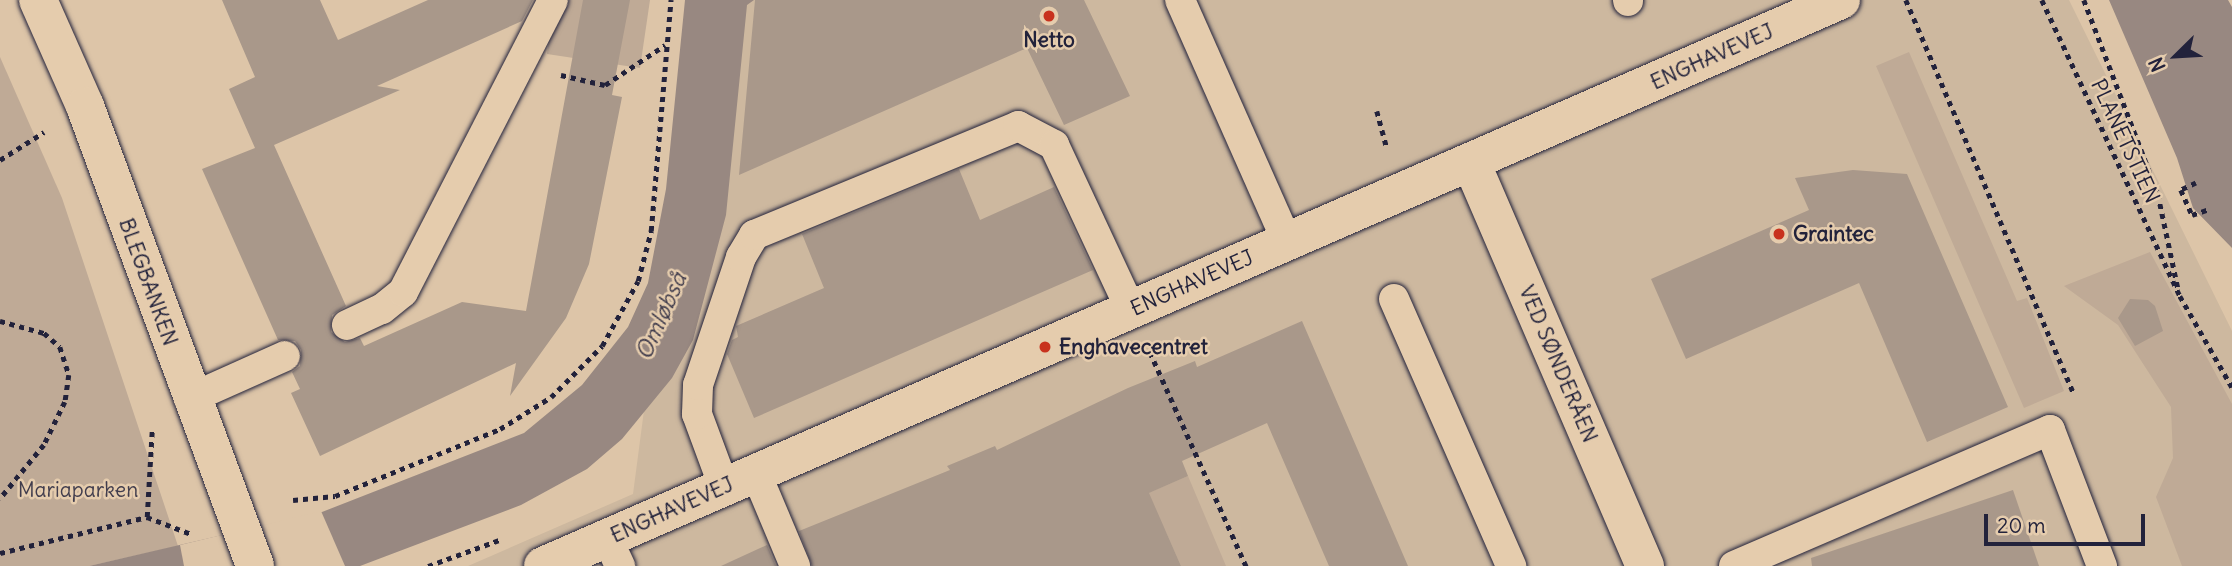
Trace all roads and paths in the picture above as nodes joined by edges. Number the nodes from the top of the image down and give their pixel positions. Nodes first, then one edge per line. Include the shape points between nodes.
1 (38, 0) edge
2 (553, 0) edge
3 (671, 0) edge
4 (1180, 0) edge
5 (1906, 0) edge
6 (2042, 0) edge
7 (2084, 0) edge
8 (1834, 1) edge
9 (665, 46) junction
10 (523, 67) junction
11 (1471, 162) junction
12 (2196, 183) dead end
13 (2208, 209) dead end
14 (1286, 242) junction
15 (2180, 296) junction
16 (1394, 299) dead end
17 (1131, 310) junction
18 (0, 321) edge
19 (346, 325) dead end
20 (285, 356) dead end
21 (2232, 387) edge
22 (190, 398) junction
23 (2050, 430) junction
24 (740, 480) junction
25 (0, 499) edge
26 (293, 500) dead end
27 (202, 538) dead end
28 (614, 552) edge
29 (0, 553) edge
30 (255, 566) edge
31 (543, 566) edge
32 (795, 566) edge
33 (1246, 566) edge
34 (1511, 566) edge
35 (1645, 566) edge
36 (1734, 566) edge
37 (2102, 566) edge

1 - 22 main road, BLEGBANKEN via 85,106
2 - 10 lane
3 - 9 path
4 - 14 lane
5 - 23 path via 2081,411
6 - 15 path, PLANETSTIEN
7 - 15 path, PLANETSTIEN via 2158,194
8 - 11 main road, ENGHAVEVEJ
9 - 10 path via 606,85
9 - 26 path via 651,231 638,281 602,346 551,397 500,429 335,496
10 - 19 lane via 403,292 382,309
11 - 14 main road, ENGHAVEVEJ
11 - 35 main road, VED SØNDERÅEN
12 - 13 path via 2180,190 2192,215
14 - 17 main road, ENGHAVEVEJ
15 - 21 path, PLANETSTIEN
16 - 34 lane
17 - 24 main road, ENGHAVEVEJ
17 - 24 lane via 1054,145 1018,126 754,235 741,257 698,385 697,414
17 - 33 path
18 - 25 path via 44,333 60,347 69,375 65,402 44,445
20 - 22 lane
22 - 30 main road, BLEGBANKEN
23 - 36 lane
23 - 37 lane
24 - 28 main road, ENGHAVEVEJ
24 - 32 lane
27 - 29 path via 147,517
28 - 31 main road, ENGHAVEVEJ

